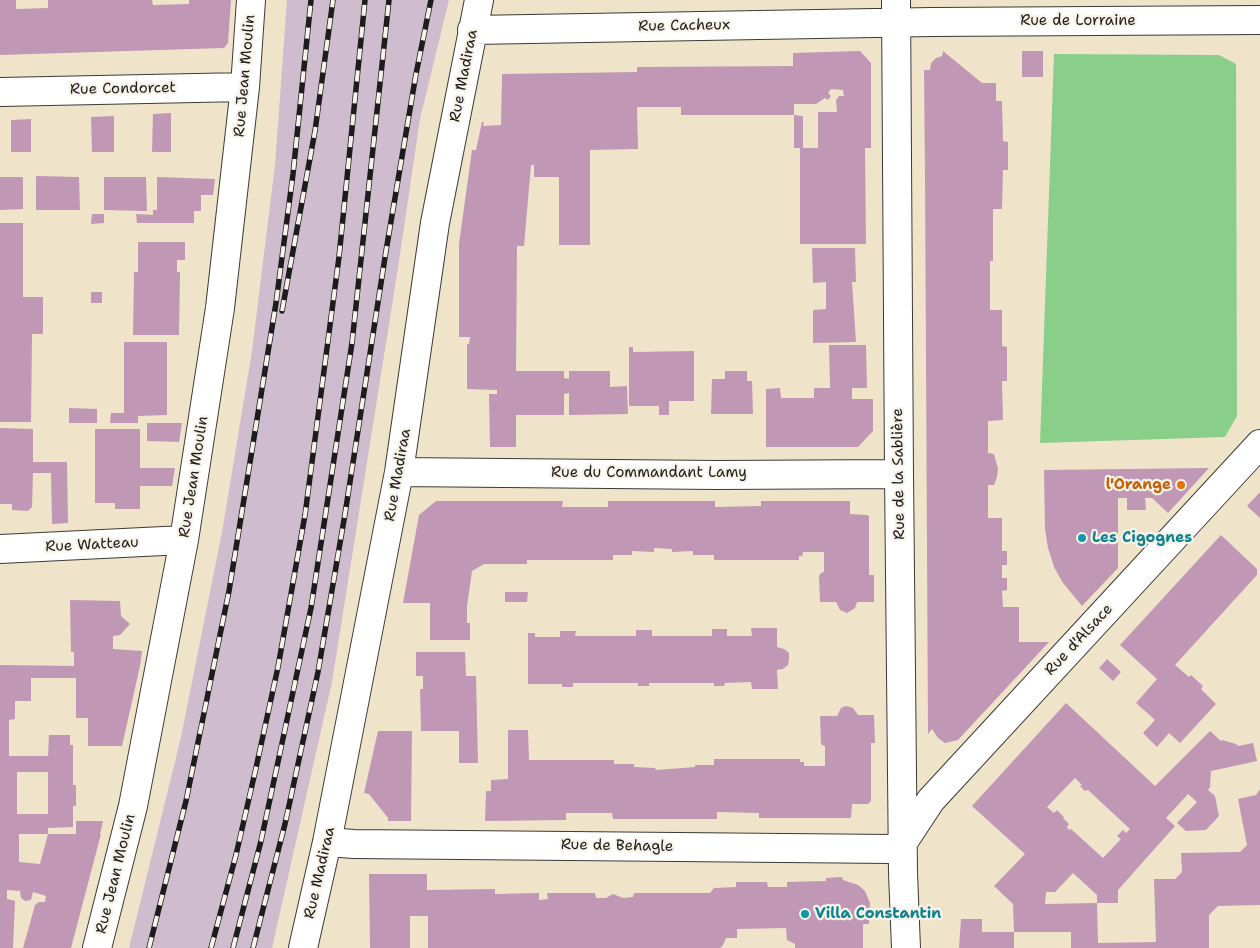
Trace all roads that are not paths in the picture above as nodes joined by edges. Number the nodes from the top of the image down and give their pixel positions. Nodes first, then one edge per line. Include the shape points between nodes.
1 (251, 0) edge
2 (479, 0) edge
3 (896, 11) edge
4 (1257, 18) edge
5 (472, 30) junction
6 (245, 87) junction
7 (0, 92) edge
8 (1260, 444) edge
9 (400, 472) junction
10 (899, 474) junction
11 (184, 540) junction
12 (0, 550) edge
13 (904, 841) junction
14 (327, 842) junction
15 (97, 948) edge
16 (303, 948) edge
17 (906, 948) edge

1 - 6 street, Rue Jean Moulin
2 - 5 street, Rue Madiraa
3 - 4 street, Rue de Lorraine
3 - 5 street, Rue Cacheux
3 - 10 street, Rue de la Sablière
5 - 9 street, Rue Madiraa via 435,223
6 - 7 street, Rue Condorcet
6 - 11 street, Rue Jean Moulin via 220,308
8 - 13 street, Rue d'Alsace via 931,800
9 - 10 street, Rue du Commandant Lamy
9 - 14 street, Rue Madiraa
10 - 13 street, Rue de la Sablière
11 - 12 street, Rue Watteau
11 - 15 street, Rue Jean Moulin via 133,806
13 - 14 street, Rue de Behagle via 892,849
13 - 17 street, Rue de la Sablière
14 - 16 street, Rue Madiraa

